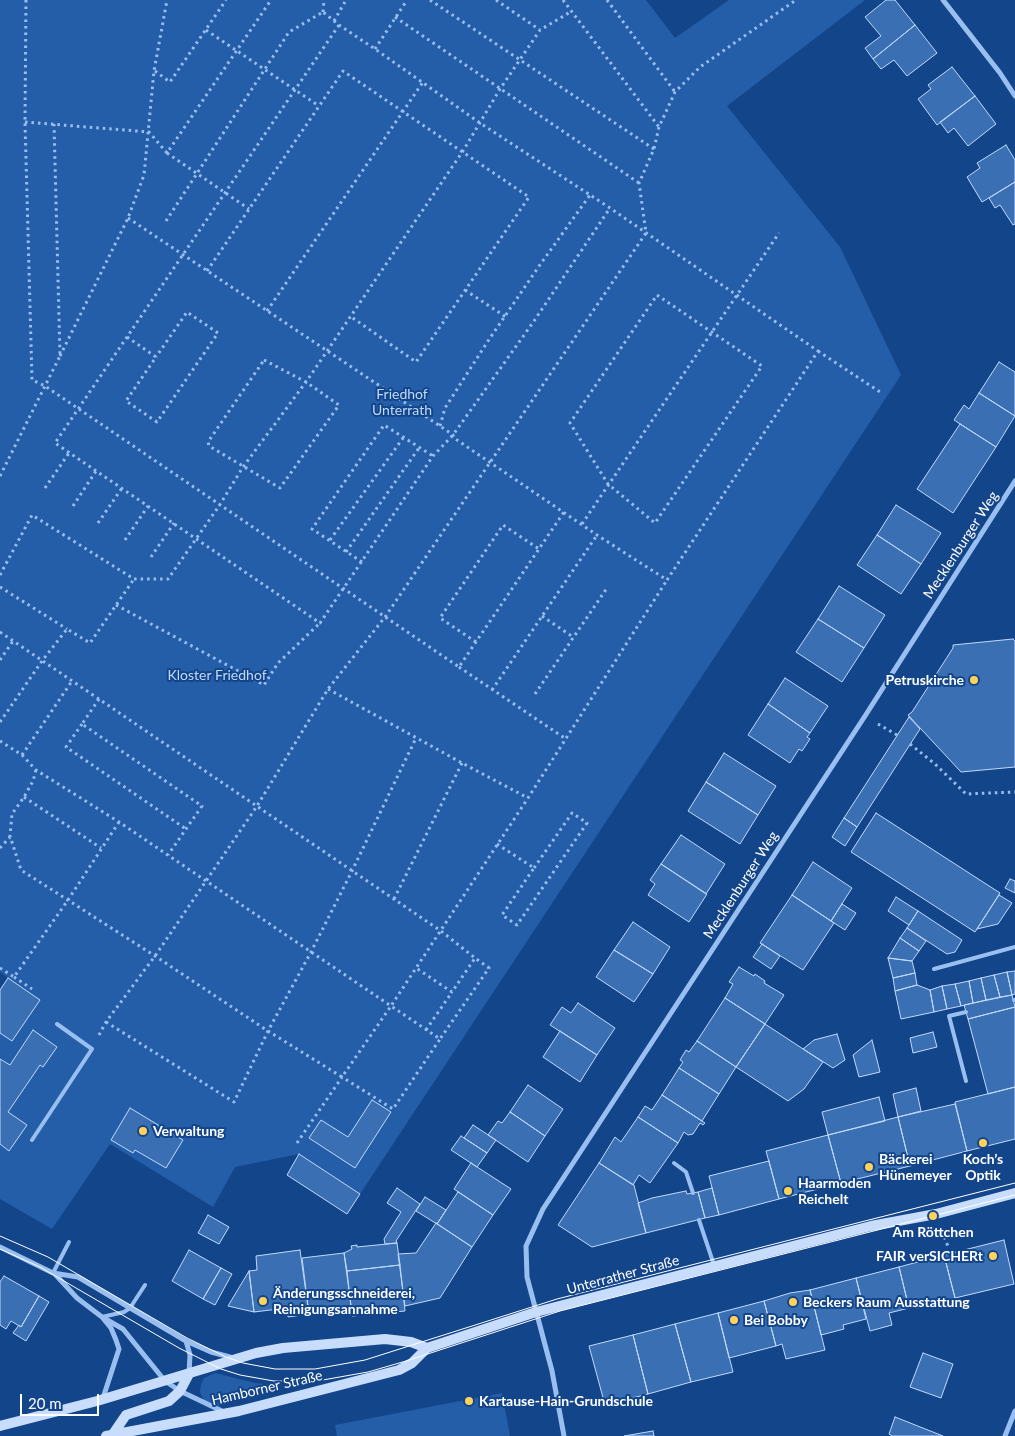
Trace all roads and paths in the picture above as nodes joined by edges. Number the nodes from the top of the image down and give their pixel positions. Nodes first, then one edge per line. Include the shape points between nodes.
1 (26, 0) edge
2 (167, 0) edge
3 (226, 0) edge
4 (271, 0) edge
5 (324, 0) edge
6 (346, 0) edge
7 (407, 0) edge
8 (430, 0) edge
9 (496, 0) edge
10 (563, 0) edge
11 (607, 0) edge
12 (796, 0) edge
13 (943, 0) edge
14 (572, 11) junction
15 (323, 12) junction
16 (395, 17) junction
17 (334, 21) junction
18 (339, 26) junction
19 (206, 30) junction
20 (540, 30) junction
21 (375, 49) junction
22 (237, 50) junction
23 (520, 60) junction
24 (263, 69) junction
25 (154, 71) junction
26 (423, 82) junction
27 (500, 89) junction
28 (295, 90) junction
29 (675, 92) junction
30 (1015, 96) edge
31 (319, 106) junction
32 (403, 112) junction
33 (25, 122) junction
34 (480, 123) junction
35 (54, 124) junction
36 (659, 127) junction
37 (149, 132) junction
38 (654, 150) junction
39 (463, 151) junction
40 (167, 153) junction
41 (198, 174) junction
42 (639, 183) junction
43 (225, 192) junction
44 (590, 194) junction
45 (610, 208) junction
46 (250, 209) junction
47 (128, 218) junction
48 (166, 221) dead end
49 (646, 233) junction
50 (780, 233) dead end
51 (183, 255) junction
52 (207, 271) junction
53 (465, 290) junction
54 (737, 295) junction
55 (267, 312) junction
56 (350, 316) junction
57 (506, 317) junction
58 (712, 332) junction
59 (127, 337) junction
60 (326, 350) junction
61 (818, 351) junction
62 (60, 356) junction
63 (156, 357) junction
64 (306, 382) junction
65 (45, 386) junction
66 (880, 392) dead end
67 (78, 409) junction
68 (440, 426) junction
69 (452, 435) junction
70 (403, 438) junction
71 (418, 448) junction
72 (69, 453) junction
73 (433, 456) junction
74 (490, 463) junction
75 (243, 467) junction
76 (96, 471) junction
77 (0, 476) edge
78 (1015, 481) edge
79 (608, 484) junction
80 (45, 488) dead end
81 (122, 488) junction
82 (73, 506) dead end
83 (148, 506) junction
84 (219, 506) junction
85 (564, 512) junction
86 (98, 523) dead end
87 (174, 523) junction
88 (582, 524) junction
89 (597, 535) junction
90 (195, 538) junction
91 (125, 540) dead end
92 (330, 540) junction
93 (539, 549) junction
94 (346, 552) junction
95 (151, 557) dead end
96 (362, 562) junction
97 (0, 575) edge
98 (134, 579) junction
99 (667, 580) junction
100 (0, 587) edge
101 (606, 588) dead end
102 (343, 589) junction
103 (116, 605) junction
104 (542, 616) junction
105 (385, 617) junction
106 (320, 623) junction
107 (67, 629) junction
108 (0, 632) edge
109 (573, 637) junction
110 (13, 641) junction
111 (476, 642) junction
112 (0, 660) edge
113 (42, 660) junction
114 (459, 667) junction
115 (72, 681) junction
116 (328, 689) junction
117 (492, 690) junction
118 (535, 694) dead end
119 (99, 699) junction
120 (865, 716) junction
121 (0, 722) edge
122 (82, 724) junction
123 (897, 736) dead end
124 (416, 738) junction
125 (566, 739) junction
126 (0, 741) edge
127 (910, 744) dead end
128 (22, 756) junction
129 (462, 763) junction
130 (36, 770) junction
131 (1015, 792) edge
132 (24, 797) junction
133 (528, 798) junction
134 (257, 806) junction
135 (119, 822) junction
136 (186, 829) junction
137 (10, 836) junction
138 (497, 844) junction
139 (0, 848) edge
140 (101, 848) junction
141 (168, 855) junction
142 (534, 868) junction
143 (352, 871) junction
144 (206, 881) junction
145 (394, 899) junction
146 (68, 900) junction
147 (442, 931) junction
148 (1015, 947) edge
149 (311, 952) junction
150 (155, 956) junction
151 (475, 958) junction
152 (0, 968) edge
153 (416, 968) junction
154 (934, 969) dead end
155 (14, 977) junction
156 (32, 989) dead end
157 (452, 992) junction
158 (391, 1006) junction
159 (966, 1012) dead end
160 (106, 1022) junction
161 (57, 1024) dead end
162 (426, 1030) junction
163 (268, 1032) junction
164 (440, 1039) junction
165 (92, 1049) junction
166 (342, 1077) junction
167 (966, 1081) dead end
168 (32, 1140) dead end
169 (298, 1143) dead end
170 (674, 1163) dead end
171 (693, 1193) dead end
172 (1015, 1193) edge
173 (699, 1220) dead end
174 (69, 1242) dead end
175 (0, 1247) edge
176 (714, 1265) junction
177 (53, 1273) junction
178 (145, 1285) dead end
179 (130, 1308) junction
180 (536, 1312) junction
181 (102, 1317) junction
182 (186, 1341) junction
183 (427, 1348) junction
184 (238, 1358) junction
185 (190, 1374) junction
186 (165, 1381) junction
187 (180, 1391) junction
188 (103, 1399) junction
189 (1015, 1411) edge
190 (226, 1413) junction
191 (0, 1426) edge
192 (109, 1435) edge
193 (564, 1436) edge
194 (1005, 1436) edge

1 - 33 path
2 - 25 path
3 - 19 path
4 - 22 path
5 - 15 path
6 - 17 path
7 - 16 path
8 - 23 path
9 - 20 path
10 - 14 path
11 - 29 path
12 - 29 path via 700,67
13 - 30 street
14 - 20 path
14 - 36 path
15 - 17 path
15 - 24 path via 289,32
16 - 21 path
16 - 27 path
17 - 18 path
18 - 21 path
18 - 28 path
19 - 22 path
19 - 25 path via 170,82
20 - 23 path
21 - 26 path
22 - 24 path
22 - 40 path
23 - 27 path
23 - 38 path
24 - 28 path
24 - 41 path
25 - 37 path
26 - 32 path
26 - 34 path
27 - 34 path
27 - 42 path
28 - 31 path
28 - 43 path
29 - 36 path
31 - 32 path via 343,71
31 - 46 path
32 - 39 path
32 - 55 path
33 - 35 path
33 - 65 path via 32,380
34 - 39 path
34 - 44 path
35 - 37 path
35 - 62 path
36 - 38 path
37 - 40 path
37 - 47 path via 144,175
38 - 42 path
39 - 53 path via 528,197
39 - 56 path
40 - 41 path
41 - 43 path
41 - 48 path
42 - 49 path
43 - 46 path
43 - 51 path
44 - 45 path
44 - 57 path
45 - 49 path
45 - 69 path
46 - 52 path
47 - 51 path
47 - 62 path
49 - 54 path
49 - 74 path
50 - 54 path
51 - 52 path
51 - 59 path
52 - 55 path
53 - 56 path via 416,362
53 - 57 path
54 - 58 path
54 - 61 path
55 - 60 path
56 - 60 path
57 - 68 path via 445,408
58 - 79 path
58 - 79 path via 658,295 575,415 570,423
58 - 79 path via 762,366 655,524
59 - 63 path
59 - 67 path
60 - 64 path
60 - 68 path
61 - 66 path
61 - 99 path
62 - 65 path
63 - 63 path via 126,402 157,422 218,333 187,312
64 - 75 path
64 - 75 path via 339,405 280,488
64 - 75 path via 264,360 208,442 209,446
65 - 67 path
65 - 77 path
67 - 72 path via 55,443
67 - 84 path
68 - 69 path
69 - 73 path
69 - 74 path
70 - 71 path
70 - 92 path
70 - 92 path via 384,425 312,529
71 - 73 path
71 - 94 path
72 - 76 path
72 - 80 path
73 - 96 path
74 - 85 path
74 - 105 path
75 - 84 path
76 - 81 path
76 - 82 path
78 - 120 street, Mecklenburger Weg
79 - 88 path
81 - 83 path
81 - 86 path
83 - 87 path
83 - 91 path
84 - 90 path
84 - 102 path
85 - 88 path
85 - 93 path
87 - 90 path
87 - 95 path
88 - 89 path
89 - 99 path
89 - 104 path
90 - 98 path via 168,579
90 - 106 path
92 - 94 path
93 - 111 path
93 - 111 path via 503,525 440,618
94 - 96 path
96 - 102 path
97 - 98 path via 32,515
98 - 103 path
99 - 125 path
100 - 107 path
101 - 109 path
102 - 105 path
102 - 106 path
103 - 106 path via 264,685 278,663
103 - 107 path via 90,643
104 - 109 path
104 - 117 path
105 - 114 path
105 - 116 path
107 - 113 path
108 - 110 path
109 - 118 path
110 - 112 path
110 - 113 path
111 - 114 path
113 - 115 path
113 - 121 path
114 - 117 path
115 - 119 path
115 - 128 path
116 - 124 path
116 - 134 path
117 - 125 path
119 - 122 path
119 - 134 path
120 - 123 path
120 - 180 street, Mecklenburger Weg via 543,1209 526,1246 527,1276
122 - 136 path via 202,806
122 - 136 path via 66,748
124 - 129 path
124 - 143 path
125 - 133 path
126 - 128 path
127 - 131 path via 966,794
128 - 130 path
129 - 133 path
129 - 145 path
130 - 132 path
130 - 135 path
132 - 137 path via 12,814
132 - 140 path
133 - 138 path
134 - 143 path
134 - 144 path
135 - 140 path
135 - 141 path
136 - 141 path
137 - 139 path
137 - 146 path via 21,870
138 - 142 path
138 - 147 path
140 - 146 path
141 - 144 path
142 - 142 path via 502,915 517,925 586,823 572,813
143 - 145 path
143 - 149 path
144 - 149 path
144 - 150 path
145 - 147 path
146 - 150 path
146 - 155 path
147 - 151 path
147 - 153 path
148 - 154 lane
149 - 158 path
149 - 163 path
150 - 160 path
150 - 163 path
151 - 157 path
151 - 164 path via 489,968
152 - 155 path
153 - 157 path
153 - 158 path
155 - 156 path
157 - 162 path
158 - 162 path
158 - 166 path
159 - 167 lane via 949,1016
160 - 163 path via 234,1102
160 - 165 path
161 - 165 lane
162 - 164 path
163 - 166 path
164 - 166 path via 393,1110
165 - 168 lane
166 - 169 path
170 - 171 lane via 686,1172
172 - 176 main road, Unterrather Straße
173 - 176 lane
174 - 177 lane
175 - 177 street
176 - 180 main road, Unterrather Straße
177 - 179 street via 78,1277
177 - 181 street via 77,1298
178 - 179 lane
179 - 181 lane
179 - 182 street
180 - 183 main road, Unterrather Straße
180 - 193 street, Mecklenburger Weg via 552,1371
181 - 186 street via 123,1329
181 - 188 street via 111,1328 119,1349
182 - 184 street via 226,1357
182 - 185 street
183 - 184 main road via 385,1338 284,1348
183 - 190 main road, Hamborner Straße via 412,1363 399,1370
184 - 185 main road
185 - 186 main road
185 - 187 main road
186 - 187 street
186 - 188 main road
187 - 190 street
187 - 192 main road via 169,1401 126,1415
188 - 191 main road
189 - 194 street
190 - 192 main road, Hamborner Straße

